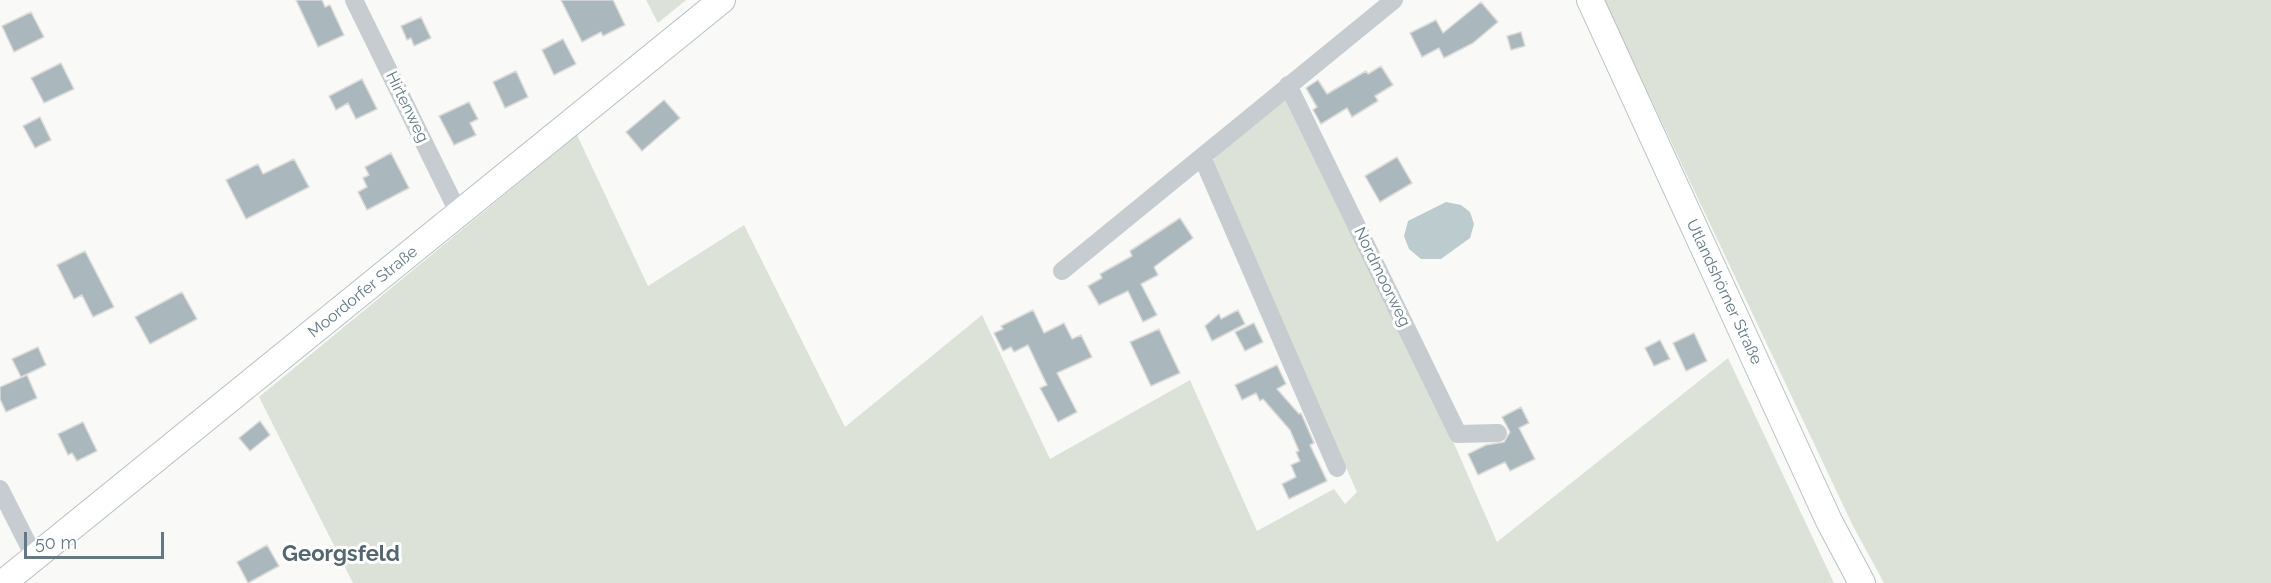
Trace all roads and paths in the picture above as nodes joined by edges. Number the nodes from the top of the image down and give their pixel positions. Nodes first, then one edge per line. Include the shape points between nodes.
1 (354, 0) edge
2 (722, 0) edge
3 (1394, 0) edge
4 (1590, 0) edge
5 (1288, 85) junction
6 (1202, 156) junction
7 (459, 214) junction
8 (1062, 271) dead end
9 (1498, 433) dead end
10 (1337, 468) dead end
11 (0, 489) edge
12 (35, 558) junction
13 (3, 583) edge
14 (1862, 583) edge

1 - 7 street, Hirtenweg
2 - 7 street, Moordorfer Straße
3 - 5 street
4 - 14 street, Utlandshörner Straße via 1829,521
5 - 6 street
5 - 9 street, Nordmoorweg via 1458,434
6 - 8 street
6 - 10 street
7 - 12 street, Moordorfer Straße
11 - 12 street
12 - 13 street, Moordorfer Straße

